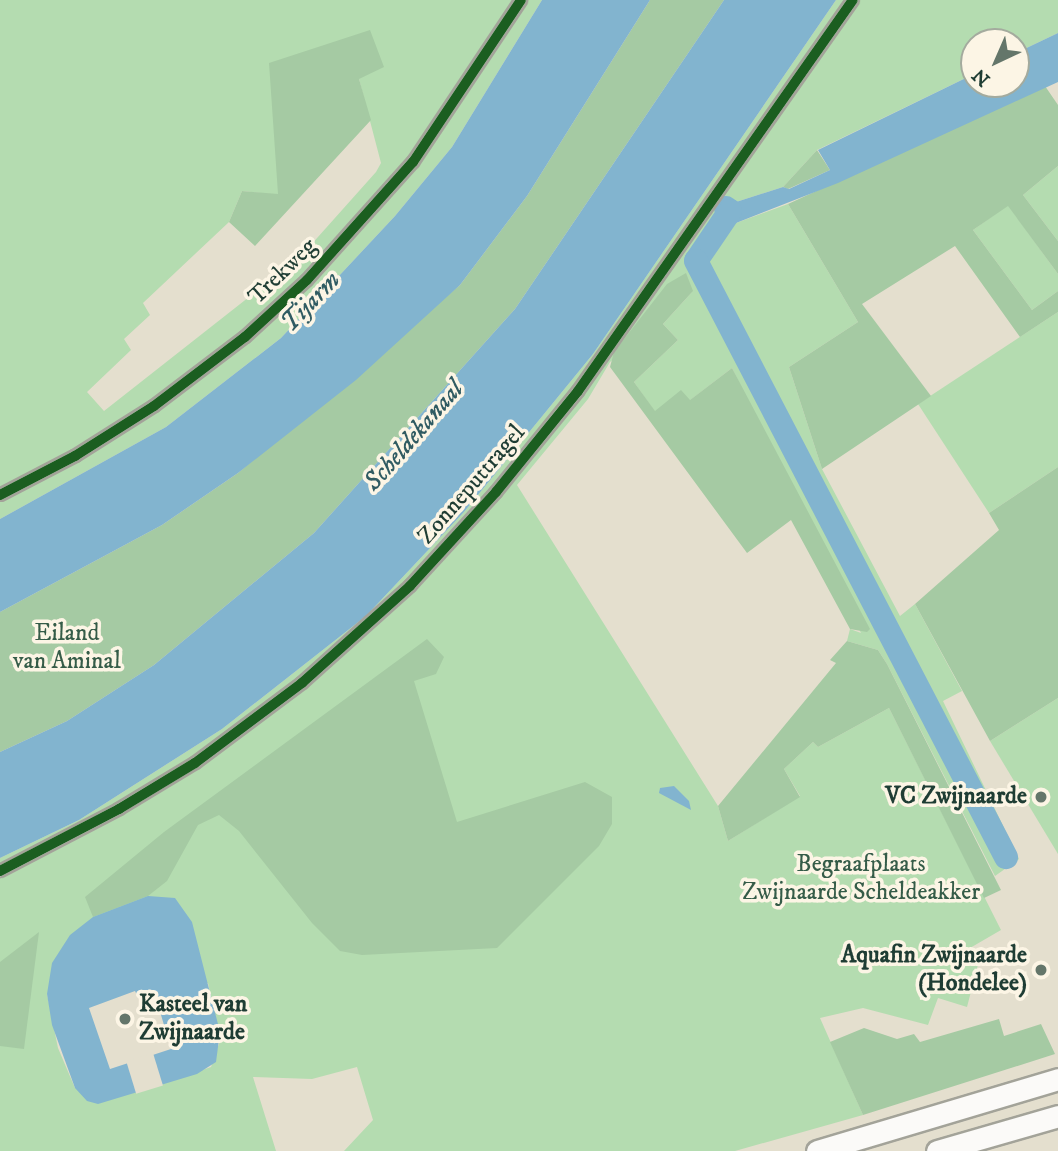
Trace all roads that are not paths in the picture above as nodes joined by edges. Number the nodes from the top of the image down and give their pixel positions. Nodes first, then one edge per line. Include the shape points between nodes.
1 (521, 0) edge
2 (853, 0) edge
3 (0, 495) edge
4 (0, 871) edge
5 (1050, 1082) edge
6 (1058, 1116) edge
7 (817, 1151) edge
8 (937, 1151) edge

1 - 3 street, Trekweg via 413,162 307,280 245,337 154,406 75,456
2 - 4 street, Zonneputtragel via 578,391 496,492 410,586 302,683 195,763
5 - 7 highway
6 - 8 highway

